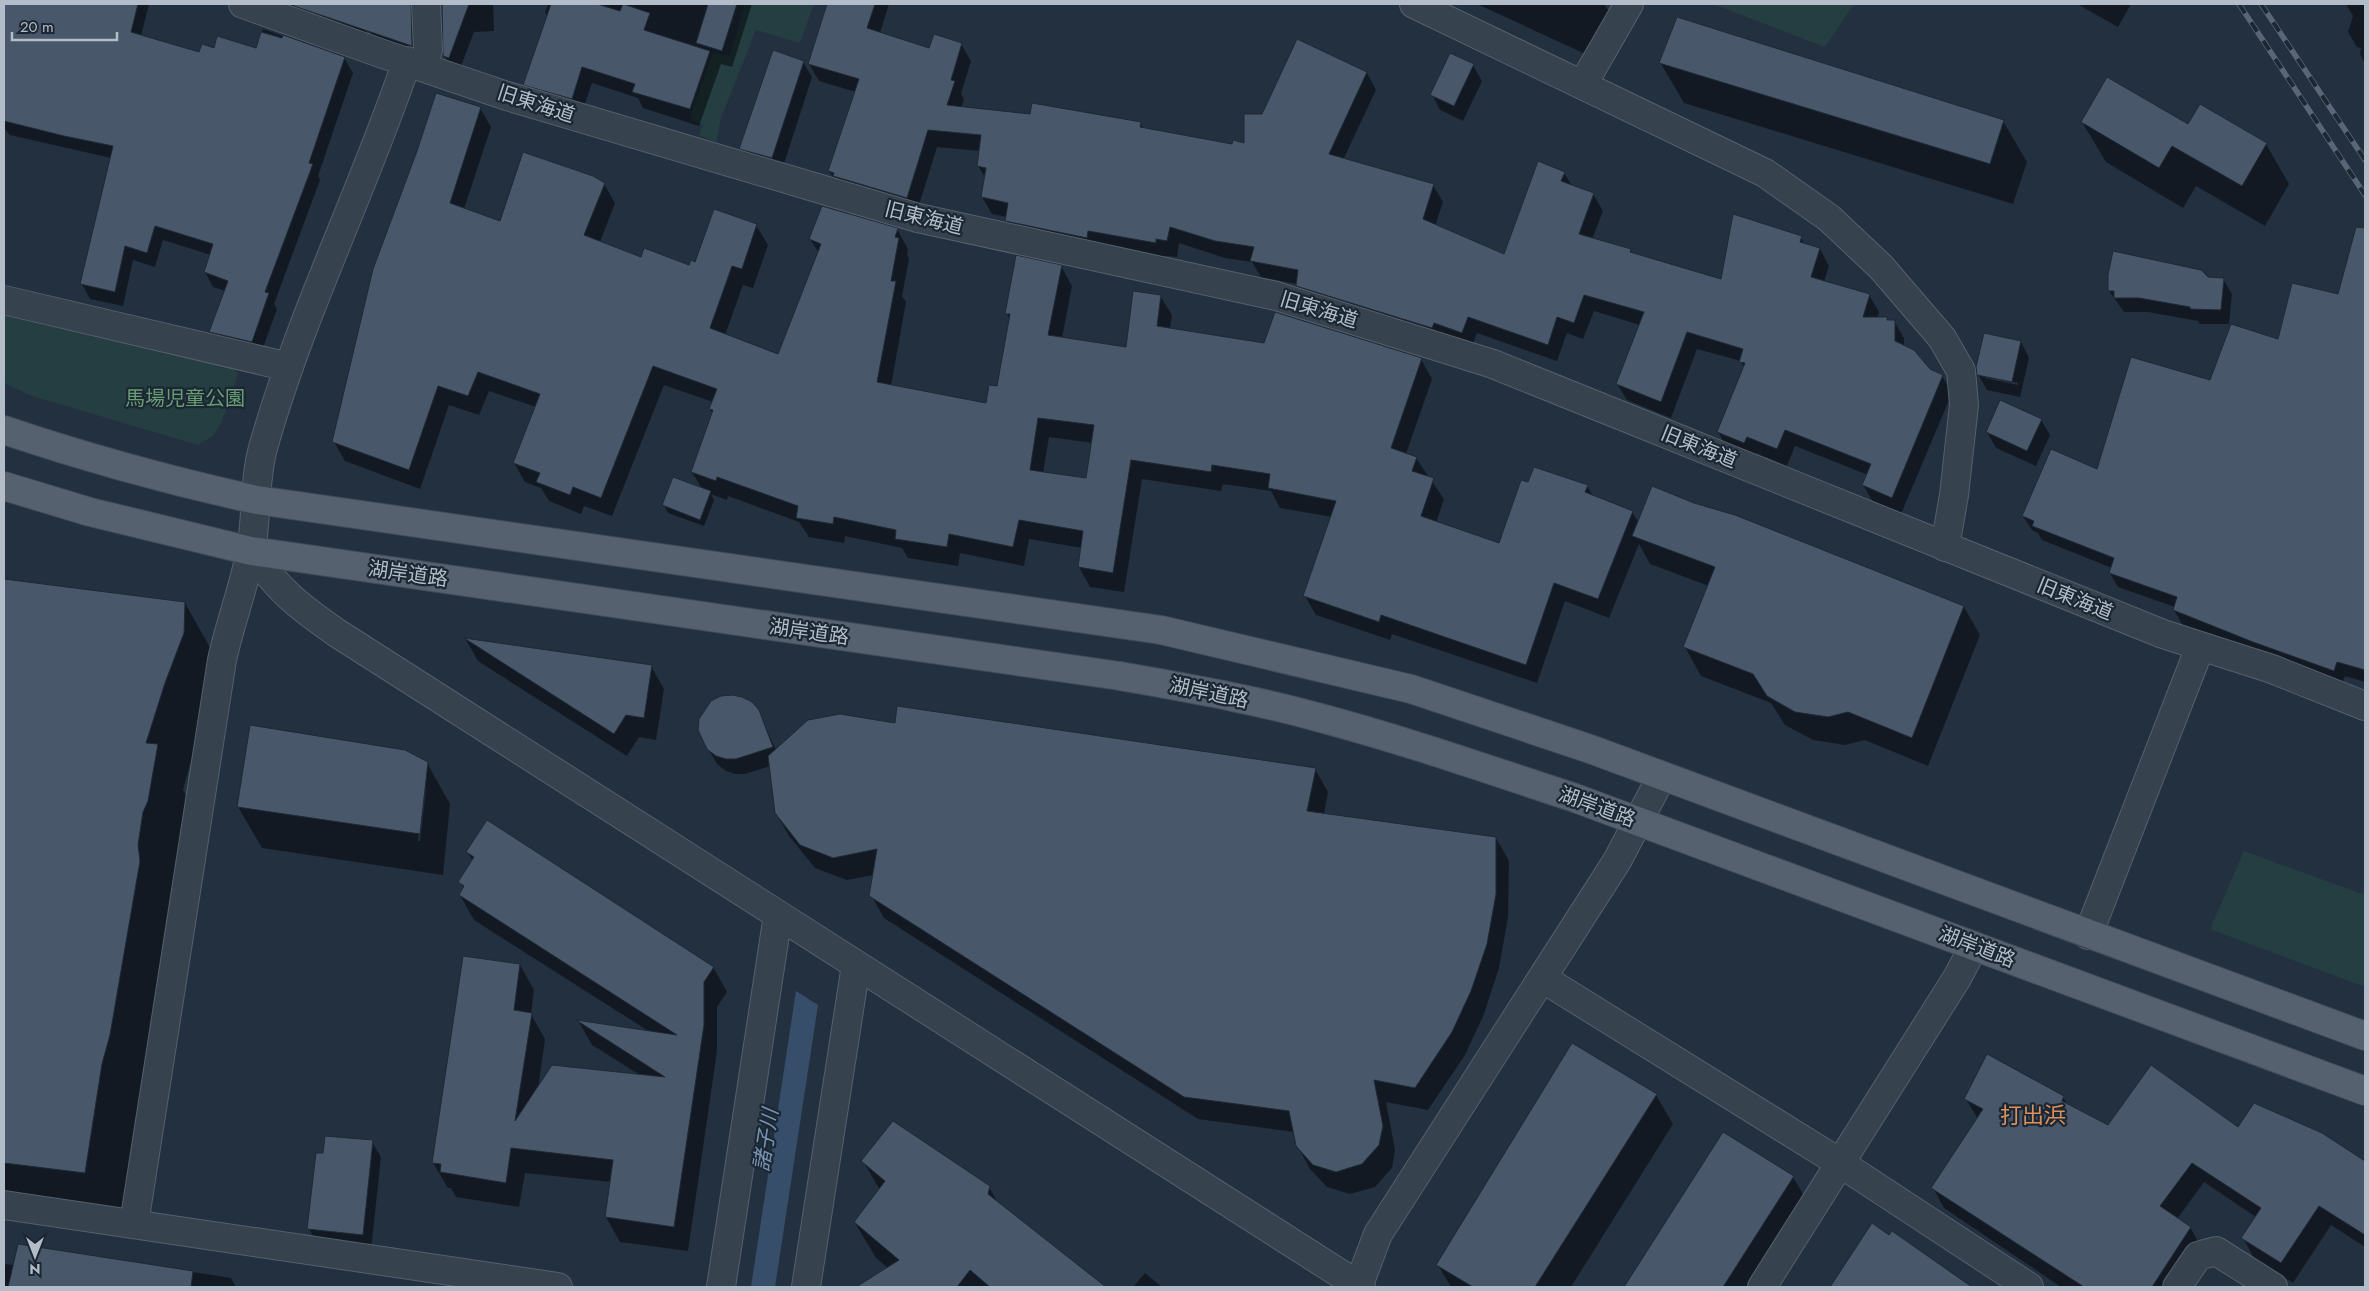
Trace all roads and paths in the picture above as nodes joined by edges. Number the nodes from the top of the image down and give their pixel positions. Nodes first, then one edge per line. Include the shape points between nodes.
1 (243, 4) edge
2 (426, 4) edge
3 (1414, 4) edge
4 (1629, 4) edge
5 (415, 64) junction
6 (1583, 84) junction
7 (4, 300) edge
8 (289, 367) junction
9 (4, 430) edge
10 (4, 486) edge
11 (257, 500) junction
12 (1945, 547) junction
13 (251, 551) junction
14 (2200, 647) junction
15 (2365, 706) edge
16 (1662, 776) junction
17 (1638, 822) junction
18 (778, 915) junction
19 (2088, 934) junction
20 (1974, 946) junction
21 (856, 965) junction
22 (1542, 978) junction
23 (2365, 1036) edge
24 (2365, 1091) edge
25 (1840, 1162) junction
26 (4, 1205) edge
27 (134, 1224) junction
28 (558, 1287) edge
29 (721, 1287) edge
30 (806, 1287) edge
31 (1359, 1287) edge
32 (1762, 1287) edge
33 (2029, 1287) edge
34 (2177, 1287) edge
35 (2273, 1287) edge

1 - 5 street, 旧東海道
2 - 5 street via 428,50
3 - 6 street
4 - 6 street
5 - 8 street via 382,135
5 - 12 street, 旧東海道 via 577,118 918,218 1276,296 1484,361
6 - 12 street via 1765,173 1829,218 1881,267 1942,338 1961,371 1964,405
7 - 8 street
8 - 11 street via 262,450
9 - 11 main road via 160,478
10 - 13 main road, 湖岸道路 via 90,512
11 - 13 street
11 - 16 main road via 1161,630 1411,689
12 - 14 street, 旧東海道
13 - 17 main road, 湖岸道路 via 1212,692 1317,716 1446,755
13 - 18 street via 271,580 292,601 325,624
13 - 27 street via 222,660
14 - 15 street, 旧東海道 via 2272,669
14 - 19 street
16 - 17 street
16 - 19 main road
17 - 20 main road, 湖岸道路
17 - 22 street via 1617,861
18 - 21 street
18 - 29 street
19 - 23 main road
20 - 24 main road, 湖岸道路
20 - 25 street
21 - 30 street
21 - 31 street
22 - 25 street
22 - 31 street via 1378,1234
25 - 32 street
25 - 33 street
26 - 27 street
27 - 28 street
34 - 35 street via 2198,1256 2216,1251

